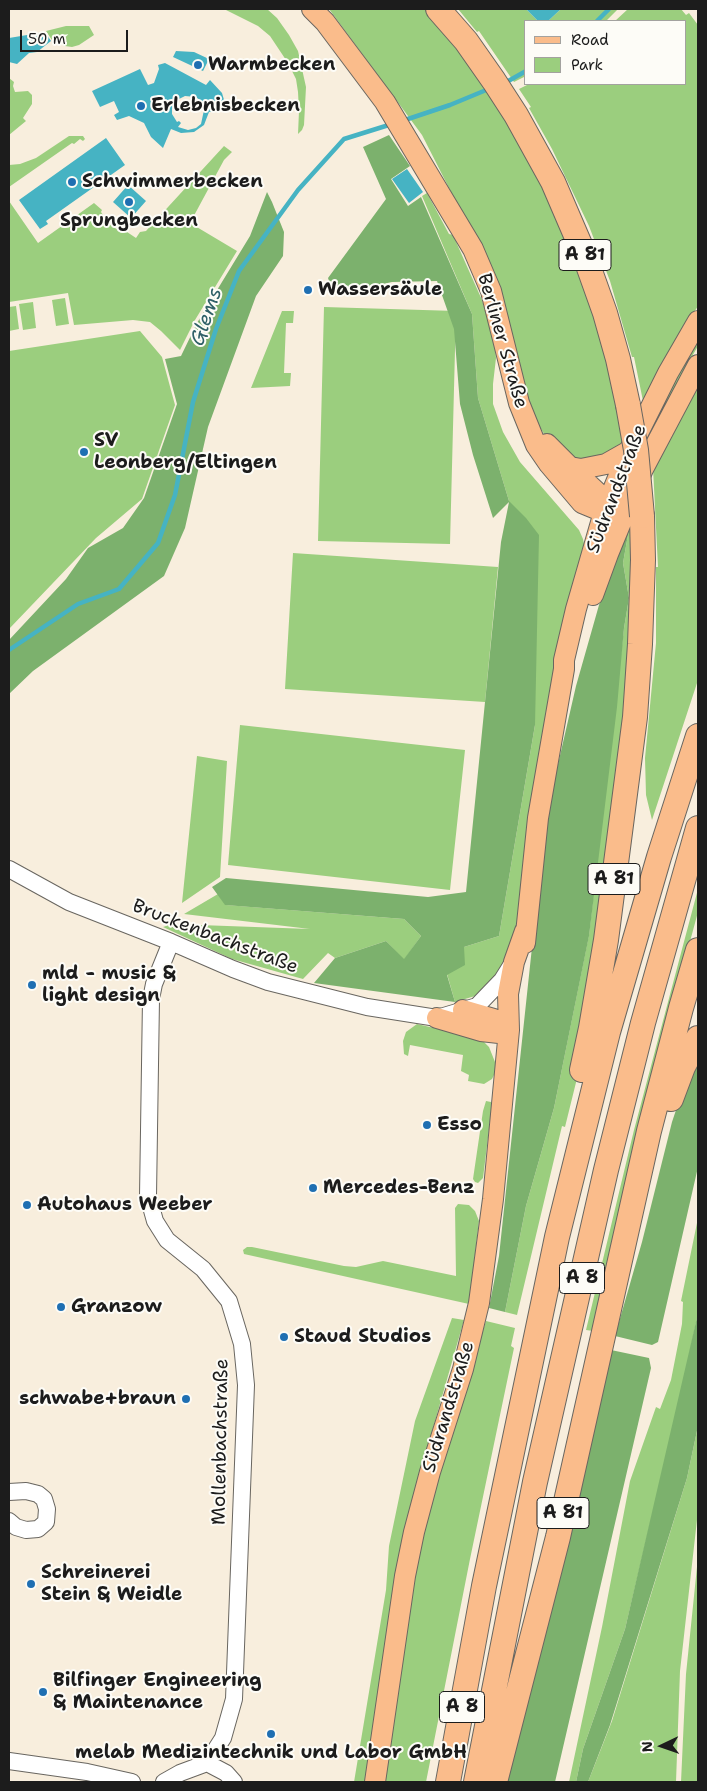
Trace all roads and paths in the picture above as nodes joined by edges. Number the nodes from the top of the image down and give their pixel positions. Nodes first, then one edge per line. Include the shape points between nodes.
1 (312, 9) edge
2 (438, 9) edge
3 (698, 321) edge
4 (698, 365) edge
5 (528, 426) junction
6 (629, 451) junction
7 (570, 467) junction
8 (623, 516) junction
9 (698, 736) edge
10 (698, 828) edge
11 (9, 869) edge
12 (525, 931) junction
13 (171, 942) junction
14 (698, 950) edge
15 (514, 962) junction
16 (463, 1010) junction
17 (437, 1018) junction
18 (508, 1030) junction
19 (698, 1038) edge
20 (636, 1191) junction
21 (557, 1237) junction
22 (9, 1492) edge
23 (9, 1521) edge
24 (9, 1761) edge
25 (207, 1763) junction
26 (132, 1782) edge
27 (164, 1782) edge
28 (234, 1782) edge
29 (375, 1782) edge
30 (448, 1782) edge
31 (476, 1782) edge
32 (495, 1782) edge

1 - 5 main road, Berliner Straße via 385,102 473,249 490,288 519,403
2 - 8 highway, A 81, bridge via 466,42 516,115 552,182 584,254 618,359 636,450
3 - 6 main road, Südrandstraße
4 - 8 main road, Südrandstraße
5 - 7 main road
5 - 8 main road, Berliner Straße via 545,458 582,503
6 - 7 main road via 606,464 582,469
6 - 8 main road, Südrandstraße
7 - 8 main road
8 - 12 main road, Südrandstraße via 564,669 538,818
8 - 21 highway, A 81 via 643,560 640,644 628,777 592,1028 555,1184
9 - 21 highway, A 8 via 608,1032
10 - 31 highway, A 8 via 645,1014 606,1170 535,1482
11 - 13 street, Bruckenbachstraße via 69,902
12 - 15 main road, Südrandstraße
12 - 18 main road, Südrandstraße via 523,987 518,1011
13 - 17 street, Bruckenbachstraße via 268,982 367,1007
13 - 25 street, Mollenbachstraße via 151,999 148,1196 155,1221 167,1240 203,1269 229,1301 242,1344 246,1385 234,1698 224,1738
14 - 20 highway via 666,1062
15 - 16 street, Bruckenbachstraße via 484,1000
15 - 18 main road, Südrandstraße via 508,994
16 - 17 street, Bruckenbachstraße
16 - 18 main road via 494,1019
17 - 18 main road via 481,1031 499,1033
18 - 29 main road, Südrandstraße via 493,1199 479,1303 414,1532
19 - 20 highway, A 81 via 673,1090 653,1168
20 - 32 highway, A 81 via 558,1537
21 - 30 highway, A 8 via 486,1576
22 - 23 street via 38,1494 44,1499 47,1509 46,1522 38,1529 26,1530
24 - 26 street
25 - 27 street
25 - 28 street via 226,1773

